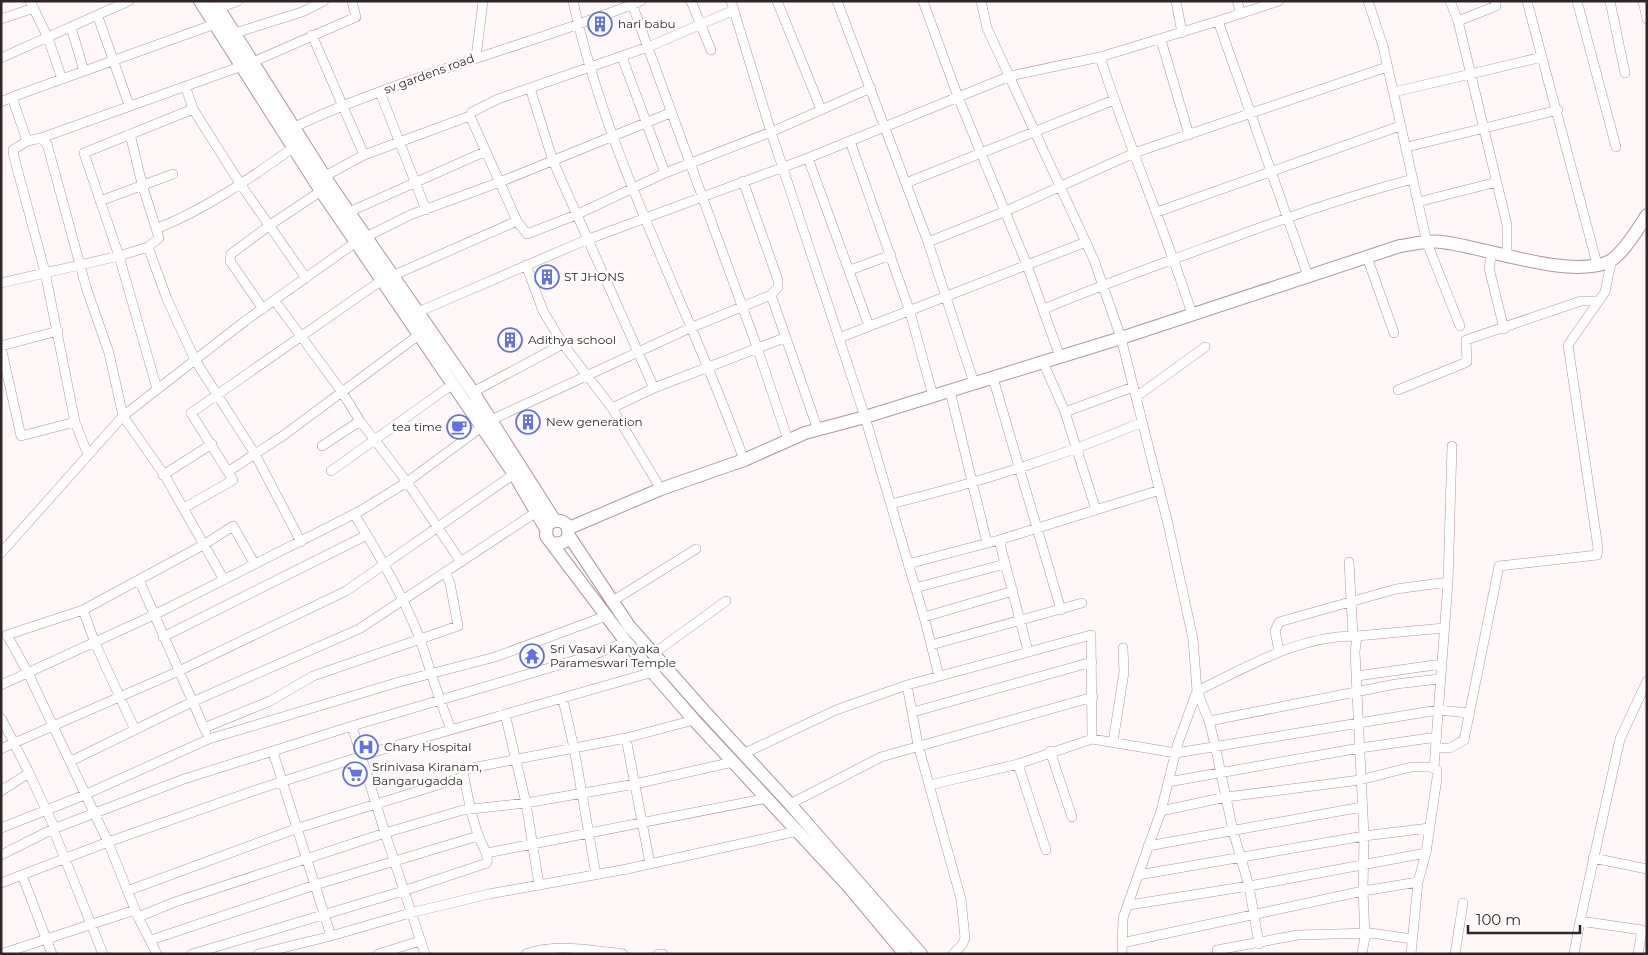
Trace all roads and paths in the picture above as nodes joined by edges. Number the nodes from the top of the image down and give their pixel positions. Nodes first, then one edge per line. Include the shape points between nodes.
1 (129, 1) edge
2 (200, 1) edge
3 (238, 1) edge
4 (324, 1) edge
5 (352, 1) edge
6 (483, 1) edge
7 (573, 1) edge
8 (691, 1) edge
9 (777, 1) edge
10 (837, 1) edge
11 (923, 1) edge
12 (981, 1) edge
13 (1176, 1) edge
14 (1237, 1) edge
15 (1278, 1) edge
16 (1368, 1) edge
17 (1450, 1) edge
18 (1495, 1) edge
19 (1527, 1) edge
20 (1577, 1) edge
21 (1610, 1) edge
22 (1643, 1) edge
23 (635, 2) edge
24 (216, 4) edge
25 (32, 5) edge
26 (733, 6) edge
27 (1241, 14) junction
28 (98, 17) junction
29 (1, 19) edge
30 (1647, 19) edge
31 (1218, 21) junction
32 (1458, 21) junction
33 (215, 24) junction
34 (578, 25) junction
35 (700, 25) junction
36 (71, 27) junction
37 (235, 33) junction
38 (1182, 33) junction
39 (312, 35) junction
40 (48, 38) junction
41 (1161, 40) junction
42 (648, 47) junction
43 (711, 50) dead end
44 (1100, 56) junction
45 (476, 57) junction
46 (622, 57) junction
47 (1542, 57) junction
48 (1, 58) edge
49 (114, 60) junction
50 (247, 64) junction
51 (1387, 67) junction
52 (592, 68) junction
53 (84, 71) junction
54 (1625, 73) dead end
55 (1471, 74) junction
56 (1010, 76) junction
57 (62, 79) junction
58 (186, 88) junction
59 (530, 88) junction
60 (871, 88) junction
61 (380, 92) junction
62 (1394, 92) junction
63 (958, 96) junction
64 (12, 98) junction
65 (1114, 100) junction
66 (1, 102) edge
67 (129, 105) junction
68 (342, 106) junction
69 (192, 109) junction
70 (821, 109) junction
71 (1558, 110) junction
72 (1251, 112) junction
73 (670, 113) junction
74 (470, 116) junction
75 (647, 123) junction
76 (1400, 126) junction
77 (884, 127) junction
78 (1483, 128) junction
79 (289, 130) junction
80 (1035, 131) junction
81 (771, 132) junction
82 (130, 134) junction
83 (1189, 135) junction
84 (614, 136) junction
85 (41, 138) junction
86 (27, 141) junction
87 (850, 141) junction
88 (398, 144) junction
89 (1407, 147) junction
90 (1616, 147) dead end
91 (293, 148) junction
92 (484, 152) junction
93 (1134, 153) junction
94 (982, 154) junction
95 (364, 155) junction
96 (808, 158) junction
97 (553, 161) junction
98 (690, 164) junction
99 (784, 167) junction
100 (1271, 171) junction
101 (665, 173) junction
102 (172, 174) dead end
103 (325, 176) junction
104 (1413, 179) junction
105 (743, 181) junction
106 (500, 182) junction
107 (1496, 182) junction
108 (414, 183) junction
109 (906, 183) junction
110 (142, 184) junction
111 (241, 185) junction
112 (1061, 185) junction
113 (632, 188) junction
114 (321, 191) junction
115 (701, 197) junction
116 (100, 201) junction
117 (1418, 202) junction
118 (426, 210) junction
119 (1006, 211) junction
120 (349, 212) junction
121 (1157, 212) junction
122 (576, 215) junction
123 (1647, 215) edge
124 (644, 217) junction
125 (1287, 218) junction
126 (518, 221) junction
127 (270, 225) junction
128 (156, 229) junction
129 (361, 239) junction
130 (586, 240) junction
131 (928, 242) junction
132 (1086, 242) junction
133 (1427, 243) junction
134 (148, 247) junction
135 (1492, 253) junction
136 (891, 255) junction
137 (119, 256) junction
138 (1507, 256) junction
139 (1367, 257) junction
140 (1612, 258) junction
141 (1174, 259) junction
142 (79, 264) junction
143 (1597, 264) junction
144 (526, 265) junction
145 (1027, 265) junction
146 (850, 270) junction
147 (45, 272) junction
148 (1308, 276) junction
149 (306, 278) junction
150 (387, 278) junction
151 (1, 283) edge
152 (1102, 285) junction
153 (771, 295) junction
154 (947, 297) junction
155 (275, 301) junction
156 (1599, 301) junction
157 (741, 306) junction
158 (263, 309) junction
159 (1044, 309) junction
160 (418, 312) junction
161 (910, 312) junction
162 (1192, 314) junction
163 (869, 326) junction
164 (1460, 326) dead end
165 (690, 328) junction
166 (1504, 328) junction
167 (58, 331) junction
168 (1394, 333) dead end
169 (420, 334) junction
170 (302, 338) junction
171 (784, 338) junction
172 (840, 338) junction
173 (1121, 338) junction
174 (563, 344) junction
175 (1, 346) edge
176 (1205, 347) dead end
177 (757, 348) junction
178 (639, 352) junction
179 (1060, 357) junction
180 (195, 360) junction
181 (1043, 362) junction
182 (707, 368) junction
183 (587, 376) junction
184 (993, 378) junction
185 (974, 383) junction
186 (453, 384) junction
187 (1134, 387) junction
188 (654, 388) junction
189 (158, 389) junction
190 (1398, 390) dead end
191 (950, 391) junction
192 (342, 392) junction
193 (473, 392) junction
194 (218, 396) junction
195 (933, 396) junction
196 (1136, 397) junction
197 (612, 408) junction
198 (1065, 412) junction
199 (123, 416) junction
200 (865, 418) junction
201 (360, 421) junction
202 (75, 422) junction
203 (1142, 422) junction
204 (486, 423) junction
205 (818, 430) junction
206 (375, 440) junction
207 (788, 440) junction
208 (212, 444) junction
209 (322, 446) dead end
210 (1452, 446) dead end
211 (1077, 450) junction
212 (255, 454) junction
213 (88, 455) junction
214 (744, 460) junction
215 (1021, 469) junction
216 (229, 471) junction
217 (331, 471) dead end
218 (514, 474) junction
219 (163, 475) junction
220 (407, 482) junction
221 (973, 483) junction
222 (661, 489) junction
223 (1160, 490) junction
224 (891, 504) junction
225 (184, 508) junction
226 (540, 509) junction
227 (1096, 510) junction
228 (354, 514) junction
229 (550, 525) junction
230 (436, 528) junction
231 (1038, 528) junction
232 (569, 532) junction
233 (368, 536) junction
234 (999, 540) junction
235 (300, 542) junction
236 (987, 543) junction
237 (205, 544) junction
238 (554, 544) junction
239 (696, 549) dead end
240 (1, 553) edge
241 (461, 562) junction
242 (1349, 562) dead end
243 (254, 563) junction
244 (385, 564) junction
245 (908, 564) junction
246 (1005, 564) junction
247 (445, 572) junction
248 (139, 580) junction
249 (224, 580) junction
250 (1448, 582) junction
251 (915, 588) junction
252 (1013, 591) junction
253 (726, 601) dead end
254 (402, 602) junction
255 (611, 602) junction
256 (1082, 603) dead end
257 (1351, 603) junction
258 (83, 610) junction
259 (1061, 610) junction
260 (154, 615) junction
261 (606, 616) junction
262 (924, 617) junction
263 (1020, 621) junction
264 (1444, 628) junction
265 (1355, 636) junction
266 (163, 637) junction
267 (419, 639) junction
268 (626, 642) junction
269 (95, 643) junction
270 (931, 645) junction
271 (1123, 648) dead end
272 (1028, 651) junction
273 (1279, 652) junction
274 (653, 654) junction
275 (1092, 662) junction
276 (1442, 664) junction
277 (179, 671) junction
278 (653, 672) junction
279 (28, 673) junction
280 (430, 674) junction
281 (939, 676) junction
282 (1357, 676) junction
283 (1439, 679) junction
284 (1647, 681) edge
285 (1, 685) edge
286 (907, 685) junction
287 (1197, 691) junction
288 (1358, 693) junction
289 (120, 696) junction
290 (1092, 697) junction
291 (439, 700) junction
292 (563, 700) junction
293 (192, 702) junction
294 (1438, 710) junction
295 (913, 712) junction
296 (1469, 713) junction
297 (505, 714) junction
298 (1, 718) edge
299 (694, 720) junction
300 (1209, 721) junction
301 (1358, 722) junction
302 (352, 726) junction
303 (53, 727) junction
304 (204, 728) junction
305 (451, 729) junction
306 (135, 730) junction
307 (1437, 737) junction
308 (626, 738) junction
309 (209, 739) junction
310 (1092, 739) junction
311 (1113, 742) junction
312 (14, 743) junction
313 (918, 745) junction
314 (1216, 745) junction
315 (574, 748) junction
316 (1360, 748) junction
317 (1437, 748) junction
318 (1, 749) edge
319 (1050, 751) junction
320 (273, 752) junction
321 (1176, 753) junction
322 (362, 756) junction
323 (738, 758) junction
324 (71, 761) junction
325 (517, 761) junction
326 (1018, 764) junction
327 (1434, 768) junction
328 (29, 773) junction
329 (1220, 774) junction
330 (464, 777) junction
331 (1360, 779) junction
332 (282, 782) junction
333 (1168, 782) junction
334 (635, 784) junction
335 (930, 785) junction
336 (1, 791) edge
337 (582, 793) junction
338 (85, 794) junction
339 (768, 798) junction
340 (1226, 798) junction
341 (376, 803) junction
342 (526, 803) junction
343 (790, 804) junction
344 (1362, 807) junction
345 (472, 809) junction
346 (46, 810) junction
347 (1162, 811) junction
348 (94, 814) junction
349 (1072, 817) dead end
350 (642, 824) junction
351 (1, 828) edge
352 (298, 828) junction
353 (1429, 828) junction
354 (54, 829) junction
355 (798, 831) junction
356 (1233, 831) junction
357 (385, 832) junction
358 (589, 834) junction
359 (478, 836) junction
360 (1364, 836) junction
361 (108, 842) junction
362 (533, 845) junction
363 (1148, 846) junction
364 (1046, 850) dead end
365 (487, 853) junction
366 (1426, 853) junction
367 (1, 855) edge
368 (67, 858) junction
369 (306, 858) junction
370 (1242, 858) junction
371 (1594, 858) junction
372 (394, 862) junction
373 (1364, 863) junction
374 (650, 864) junction
375 (1647, 869) edge
376 (596, 874) junction
377 (22, 875) junction
378 (1138, 875) junction
379 (1418, 882) junction
380 (1, 883) edge
381 (315, 884) junction
382 (539, 885) junction
383 (1249, 886) junction
384 (128, 891) junction
385 (403, 891) junction
386 (1363, 892) junction
387 (1463, 903) dead end
388 (1129, 905) junction
389 (137, 913) junction
390 (410, 913) junction
391 (325, 914) junction
392 (1253, 915) junction
393 (1580, 921) junction
394 (92, 925) junction
395 (1365, 934) junction
396 (332, 936) junction
397 (1412, 939) junction
398 (46, 940) junction
399 (151, 940) junction
400 (420, 940) junction
401 (1122, 942) junction
402 (1259, 944) junction
403 (1217, 950) dead end
404 (1, 954) edge
405 (52, 954) edge
406 (104, 954) edge
407 (157, 954) edge
408 (192, 954) edge
409 (258, 954) edge
410 (378, 954) edge
411 (425, 954) edge
412 (526, 954) edge
413 (623, 954) edge
414 (658, 954) edge
415 (663, 954) edge
416 (905, 954) edge
417 (920, 954) edge
418 (953, 954) edge
419 (1122, 954) edge
420 (1362, 954) edge
421 (1411, 954) edge
422 (1455, 954) edge
423 (1574, 954) edge
424 (1638, 954) edge

1 - 28 street
2 - 33 main road
3 - 24 street
4 - 37 street via 302,12
5 - 39 street via 356,16
6 - 45 street
7 - 34 street
8 - 35 street
9 - 70 street
10 - 60 street
11 - 63 street
12 - 56 street via 987,28
13 - 38 street
14 - 27 street
15 - 27 street
16 - 51 street
17 - 32 street
18 - 32 street via 1496,6
19 - 47 street
20 - 90 street
21 - 54 street
22 - 30 street
23 - 34 street, sv gardens road
23 - 42 street
24 - 37 main road
25 - 29 street
25 - 40 street
26 - 35 street
26 - 81 street
27 - 31 street
28 - 36 street
28 - 49 street
31 - 38 street
31 - 72 street
32 - 55 street
33 - 49 street
33 - 50 main road
34 - 45 street, sv gardens road
34 - 52 street
35 - 42 street
35 - 43 street
36 - 40 street
36 - 53 street
37 - 50 main road
38 - 41 street
39 - 50 street
39 - 68 street
40 - 48 street
40 - 57 street
41 - 44 street
41 - 83 street
42 - 46 street
42 - 73 street
44 - 56 street
44 - 65 street
45 - 61 street, sv gardens road
46 - 52 street
46 - 75 street
47 - 55 street
47 - 71 street
49 - 53 street
49 - 67 street
50 - 58 street
50 - 79 main road
51 - 62 street
51 - 72 street
52 - 59 street
52 - 84 street
53 - 57 street
55 - 62 street
55 - 78 street
56 - 63 street
56 - 80 street
57 - 64 street
58 - 67 street
58 - 69 street
59 - 74 street via 498,99
59 - 97 street
60 - 70 street
60 - 77 street
61 - 68 street, sv gardens road
61 - 88 street
62 - 76 street
63 - 77 street
63 - 94 street
64 - 66 street
64 - 86 street
65 - 80 street
65 - 93 street
67 - 85 street
68 - 79 street, sv gardens road
68 - 95 street
69 - 82 street
69 - 111 street
70 - 81 street
71 - 78 street
71 - 143 street
72 - 83 street
72 - 100 street
73 - 75 street
73 - 98 street
74 - 88 street
74 - 92 street
75 - 84 street
75 - 101 street
76 - 89 street
76 - 100 street
77 - 87 street
77 - 109 street
78 - 89 street
78 - 107 street
79 - 91 main road
79 - 103 main road
80 - 94 street
80 - 112 street
81 - 98 street
81 - 99 street
82 - 110 street
82 - 116 street via 84,153
83 - 93 street
84 - 97 street
84 - 113 street
85 - 86 street
85 - 142 street via 47,144
86 - 147 street via 13,150
87 - 96 street
87 - 136 street
88 - 95 street
88 - 108 street
89 - 104 street
91 - 111 street
91 - 114 main road
92 - 106 street
92 - 108 street
93 - 112 street
93 - 121 street
94 - 109 street
94 - 119 street
95 - 103 street
96 - 99 street
96 - 146 street
97 - 106 street
97 - 122 street
98 - 101 street
98 - 115 street
99 - 105 street
99 - 172 street
100 - 121 street
100 - 125 street
101 - 113 street
102 - 110 street
103 - 120 main road
104 - 117 street
104 - 125 street
105 - 115 street
105 - 153 street via 778,280 778,287
106 - 118 street
106 - 126 street
107 - 117 street
107 - 138 street via 1507,226
108 - 118 street
108 - 120 street
109 - 131 street
110 - 116 street
110 - 128 street
111 - 127 street
111 - 128 street via 190,215
112 - 119 street
112 - 132 street
113 - 122 street
113 - 124 street
114 - 127 street
114 - 129 main road
115 - 124 street
115 - 157 street
116 - 137 street
117 - 133 street
118 - 129 street
119 - 131 street
119 - 145 street
120 - 129 main road
121 - 141 street
122 - 126 street via 527,234
122 - 130 street
123 - 140 main road via 1631,239
124 - 130 street
124 - 165 street
125 - 141 street
125 - 148 street
126 - 150 street
127 - 149 street
127 - 158 street via 231,254 230,262
128 - 134 street via 159,238
129 - 149 street
129 - 150 main road
130 - 144 street
130 - 178 street
131 - 154 street
132 - 145 street
132 - 152 street
133 - 135 main road via 1441,242
133 - 139 main road via 1400,246
133 - 164 street
134 - 137 street
134 - 180 street
135 - 138 main road
135 - 166 street via 1489,268
136 - 146 street
136 - 161 street
137 - 142 street
137 - 189 street
138 - 143 main road via 1577,267
139 - 148 main road
139 - 168 street
140 - 143 main road via 1609,262
140 - 156 street via 1605,292
141 - 152 street
141 - 162 street
142 - 147 street
142 - 199 street via 109,353
144 - 160 street
144 - 174 street via 544,311
145 - 154 street
145 - 159 street
146 - 163 street
147 - 151 street
147 - 167 street
148 - 162 main road
149 - 155 street
150 - 160 main road
150 - 169 main road
150 - 170 street
152 - 159 street
152 - 173 street
153 - 157 street
153 - 171 street
154 - 161 street
154 - 185 street
155 - 158 street
155 - 170 street
156 - 166 street via 1580,301
156 - 296 street via 1568,345 1597,555 1499,566
157 - 165 street
157 - 177 street
158 - 180 street
159 - 179 street
160 - 193 main road
161 - 163 street
161 - 195 street
162 - 173 main road
163 - 172 street
165 - 178 street
165 - 182 street
166 - 190 street via 1466,341 1468,362
167 - 175 street
167 - 202 street
169 - 186 main road
169 - 192 street
170 - 192 street
170 - 194 street
171 - 177 street
171 - 205 street
172 - 200 street
173 - 179 main road
173 - 187 street
174 - 183 street
174 - 193 street
175 - 202 street via 21,436
176 - 196 street
177 - 182 street
177 - 207 street
178 - 183 street
178 - 188 street
179 - 181 main road
180 - 189 street
180 - 194 street
181 - 184 main road
181 - 198 street
182 - 188 street
182 - 214 street
183 - 197 street
183 - 204 street
184 - 185 main road
184 - 215 street
185 - 191 main road
186 - 204 main road
186 - 206 street
187 - 196 street
187 - 198 street
188 - 197 street
189 - 199 street
191 - 195 main road
191 - 221 street
192 - 201 street
192 - 212 street
193 - 204 main road
194 - 208 street via 192,412
194 - 212 street
195 - 200 main road
196 - 203 street
197 - 222 street
198 - 211 street
199 - 213 street
199 - 219 street
200 - 205 main road
200 - 224 street
201 - 206 street
201 - 209 street
202 - 213 street
203 - 211 street
203 - 223 street
204 - 218 main road
204 - 220 street
204 - 226 main road via 524,468
205 - 207 main road
206 - 217 street
206 - 220 street
207 - 214 main road
208 - 216 street
208 - 219 street
210 - 250 street
211 - 215 street
211 - 227 street
212 - 216 street
212 - 235 street
213 - 240 street
214 - 222 main road
215 - 221 street
215 - 231 street
216 - 225 street via 233,480
218 - 226 main road
218 - 230 street
219 - 225 street
220 - 228 street
220 - 230 street
221 - 224 street
221 - 236 street
222 - 232 main road
223 - 227 street
223 - 287 street via 1193,639
224 - 245 street
225 - 237 street
226 - 229 main road
226 - 241 street
227 - 231 street
228 - 233 street
228 - 235 street
229 - 232 main road via 564,523
229 - 238 main road via 548,540
230 - 241 street
230 - 244 street
231 - 234 street
231 - 259 street
232 - 238 main road via 561,544
232 - 255 main road
233 - 244 street
233 - 266 street
234 - 236 street
234 - 246 street
235 - 243 street
236 - 245 street
237 - 243 street via 233,526
237 - 248 street
237 - 249 street
238 - 261 main road
239 - 255 street
241 - 247 street
242 - 257 street
243 - 249 street
244 - 254 street
244 - 277 street via 346,591
245 - 251 street
246 - 251 street
246 - 252 street
247 - 254 street
247 - 267 street via 458,626
248 - 258 street
248 - 260 street
249 - 260 street
250 - 257 street via 1396,589
250 - 264 street
251 - 262 street
252 - 262 street
252 - 263 street
253 - 274 street
254 - 267 street
254 - 293 street via 359,629
255 - 274 main road
256 - 259 street
257 - 265 street
257 - 273 street via 1279,622 1275,631
258 - 269 street
258 - 279 street via 7,635
259 - 263 street
260 - 266 street
260 - 269 street
261 - 268 main road
261 - 280 street via 495,657
262 - 270 street
263 - 270 street
263 - 272 street
264 - 265 street
264 - 276 street
265 - 273 street via 1341,635
265 - 282 street
266 - 277 street
267 - 280 street
267 - 304 street via 313,676 270,701
268 - 278 main road
268 - 291 street via 593,655
269 - 279 street
269 - 289 street
270 - 281 street
271 - 311 street via 1124,672
272 - 275 street via 1091,635
272 - 281 street
273 - 287 street
274 - 323 main road
275 - 290 street
275 - 295 street
276 - 282 street
276 - 283 street
277 - 289 street
277 - 293 street
278 - 292 street
278 - 299 main road
279 - 285 street
279 - 303 street
280 - 291 street
280 - 309 street
281 - 286 street
282 - 288 street
283 - 288 street
283 - 294 street
284 - 371 street via 1620,739
286 - 295 street
286 - 323 street via 836,710
287 - 300 street
287 - 321 street
288 - 300 street
288 - 301 street
289 - 303 street
289 - 306 street
290 - 310 street
290 - 313 street
291 - 302 street
291 - 305 street
292 - 297 street
292 - 315 street
293 - 304 street
293 - 306 street
294 - 296 street
294 - 301 street
294 - 307 street
295 - 313 street
296 - 317 street via 1464,740 1450,748
297 - 305 street
297 - 325 street
298 - 312 street
299 - 308 street
299 - 323 main road
300 - 314 street
301 - 314 street
301 - 316 street
302 - 320 street
302 - 322 street
303 - 312 street
303 - 324 street
304 - 309 street
305 - 322 street
306 - 324 street
307 - 316 street
307 - 317 street
308 - 315 street
308 - 334 street
309 - 338 street
310 - 311 street
310 - 319 street
311 - 321 street
312 - 318 street
312 - 328 street
313 - 335 street
313 - 343 street via 881,757
314 - 321 street
314 - 329 street
315 - 325 street
315 - 337 street
316 - 329 street
316 - 331 street
317 - 327 street
319 - 326 street
319 - 349 street
320 - 332 street
320 - 348 street via 184,779
321 - 333 street
322 - 332 street
322 - 341 street
323 - 334 street
323 - 339 main road
323 - 343 main road
324 - 338 street
325 - 330 street via 466,769
325 - 342 street
326 - 335 street
326 - 364 street
327 - 331 street via 1411,767
327 - 353 street via 1437,778
328 - 336 street
328 - 346 street
329 - 333 street
329 - 340 street
330 - 341 street
330 - 345 street
331 - 340 street
331 - 344 street
332 - 352 street
332 - 361 street
333 - 347 street
334 - 337 street
334 - 350 street
335 - 418 street via 962,906 965,938
337 - 342 street
337 - 358 street
338 - 346 street
338 - 348 street
339 - 350 street
339 - 355 main road
340 - 347 street
340 - 356 street
341 - 352 street
341 - 357 street
342 - 345 street
342 - 362 street
343 - 417 main road
344 - 356 street
344 - 360 street
345 - 357 street
345 - 359 street
346 - 351 street
346 - 354 street
347 - 363 street
348 - 354 street
348 - 361 street
350 - 358 street
350 - 374 street
352 - 369 street
352 - 384 street
353 - 360 street
353 - 366 street
354 - 367 street
354 - 368 street
355 - 374 street
355 - 416 main road
356 - 363 street
356 - 370 street
357 - 369 street
357 - 372 street
358 - 362 street
358 - 376 street
359 - 365 street
359 - 372 street
360 - 370 street
360 - 373 street
361 - 368 street
361 - 384 street
362 - 365 street
362 - 382 street
363 - 378 street
365 - 385 street via 487,863
366 - 373 street
366 - 379 street
368 - 377 street
368 - 394 street
369 - 381 street
369 - 389 street
370 - 378 street
370 - 383 street
371 - 375 street
371 - 393 street
372 - 381 street
372 - 385 street
373 - 383 street
373 - 386 street
374 - 376 street
376 - 382 street
377 - 380 street
377 - 398 street
378 - 388 street
379 - 386 street
379 - 397 street
381 - 391 street
381 - 399 street
382 - 390 street
383 - 388 street
383 - 392 street
384 - 389 street
385 - 390 street
385 - 391 street
386 - 392 street
386 - 395 street
387 - 422 street
388 - 401 street via 1123,918
389 - 394 street
389 - 399 street
390 - 396 street
390 - 400 street
391 - 396 street
391 - 408 street
392 - 401 street
392 - 402 street
393 - 423 street
393 - 424 street via 1642,930
394 - 398 street
394 - 406 street
395 - 397 street
395 - 402 street via 1298,935
395 - 420 street
396 - 409 street
397 - 421 street
398 - 404 street
398 - 405 street
399 - 407 street
400 - 410 street
400 - 411 street
401 - 419 street
402 - 403 street
412 - 413 street via 538,949 581,949
414 - 415 street

